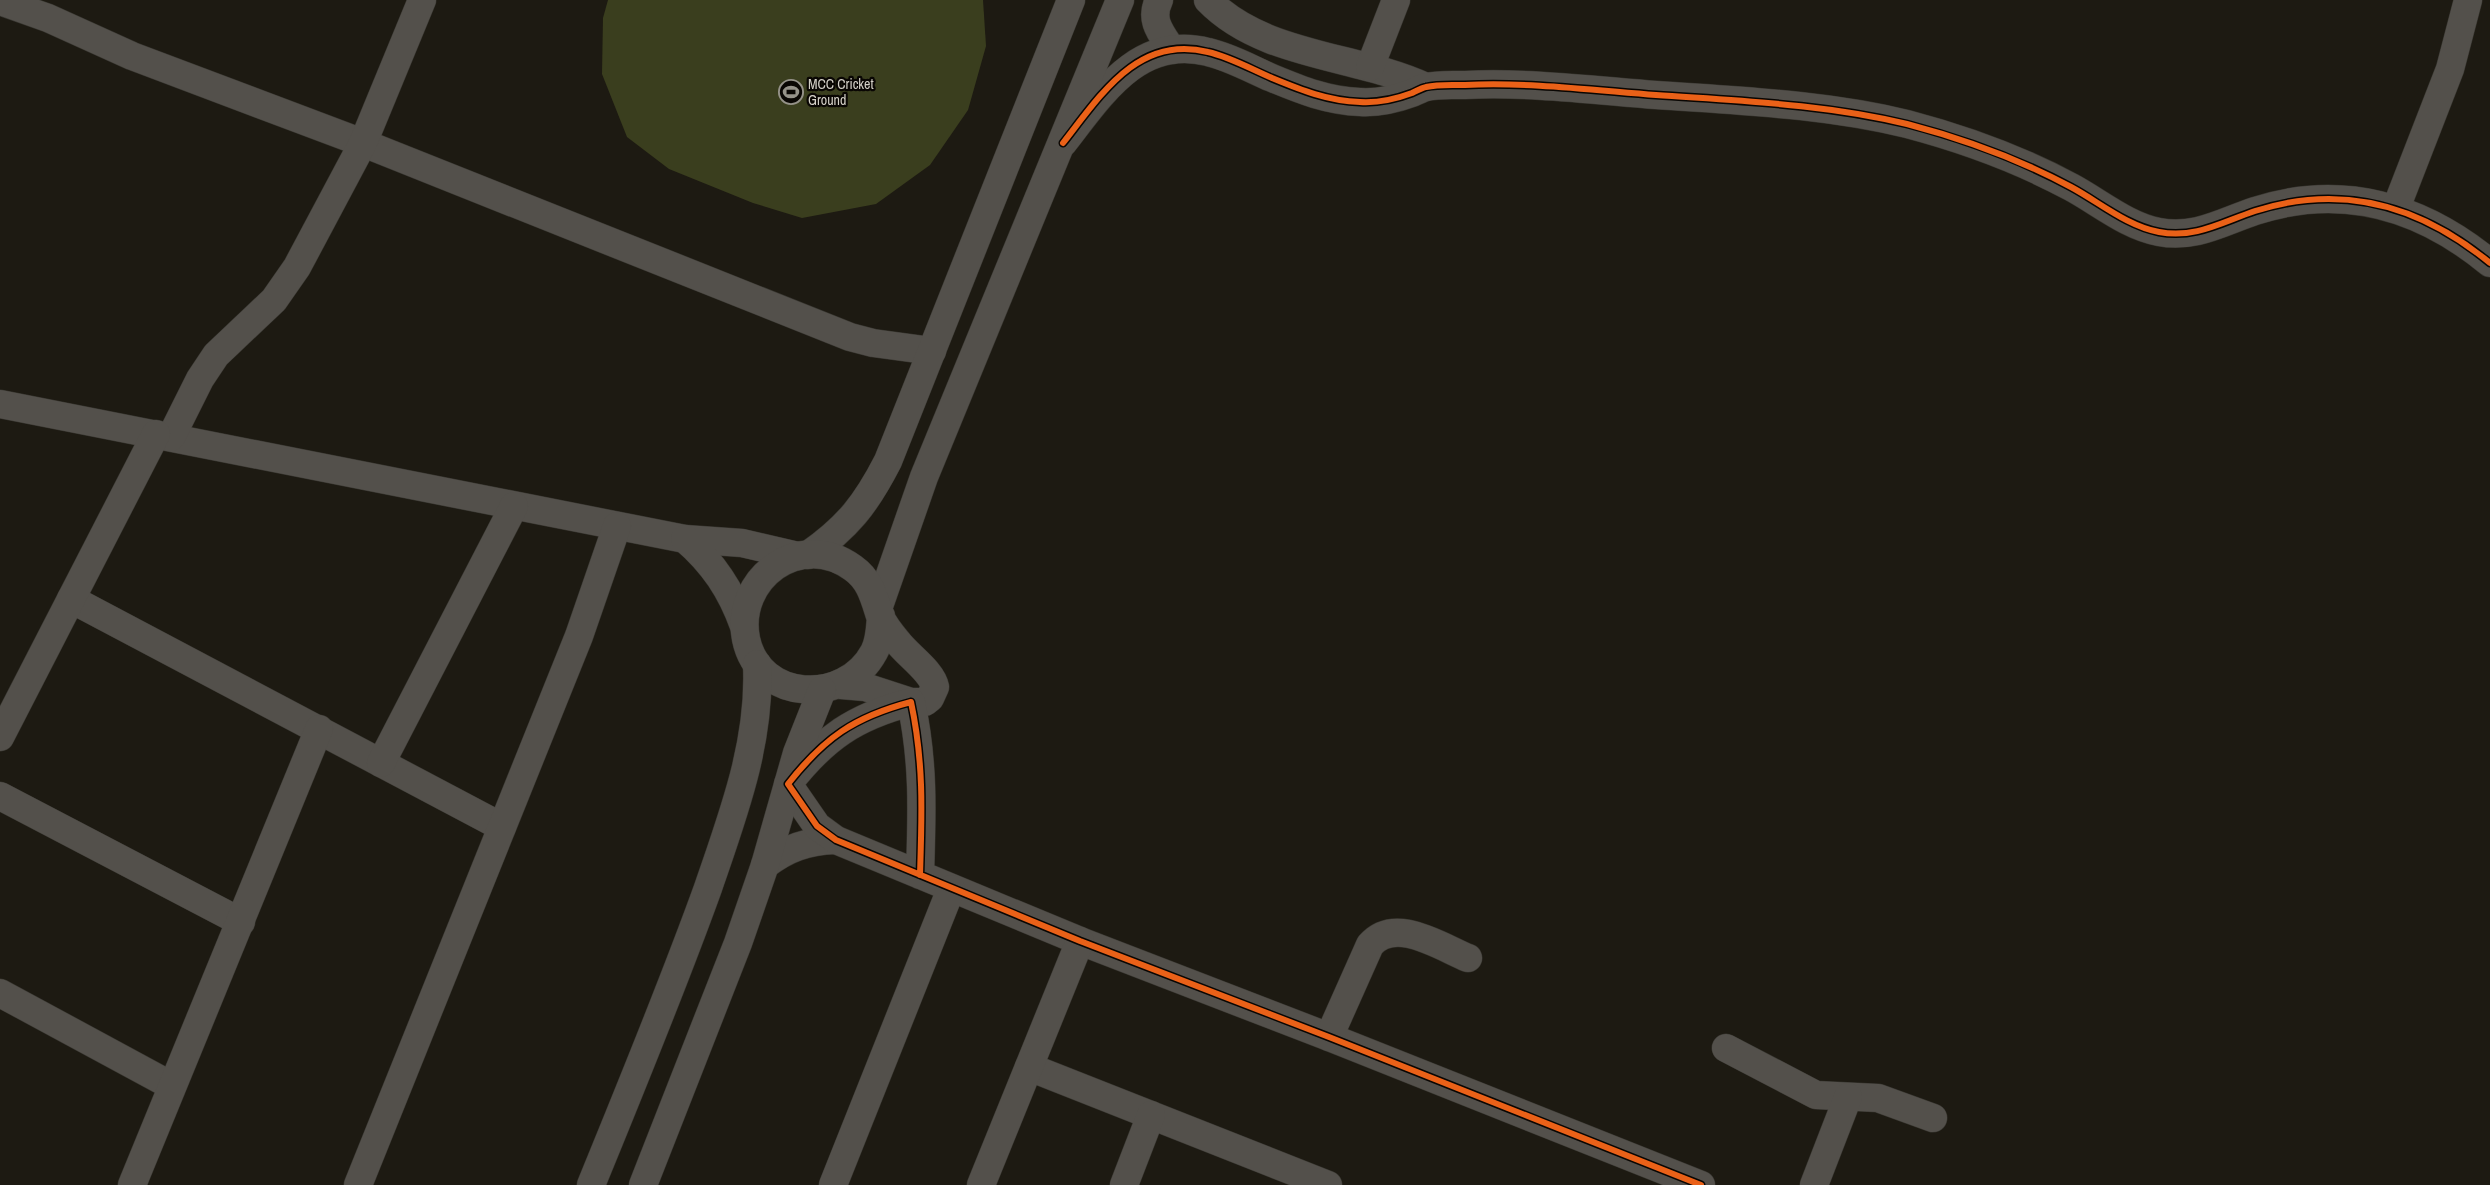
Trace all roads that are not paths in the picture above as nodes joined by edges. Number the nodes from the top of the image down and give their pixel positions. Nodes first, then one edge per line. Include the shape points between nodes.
1 (422, 0) edge
2 (1071, 0) edge
3 (1120, 0) edge
4 (1159, 0) edge
5 (1208, 0) edge
6 (1396, 0) edge
7 (2468, 0) edge
8 (0, 1) edge
9 (1172, 50) junction
10 (1370, 67) junction
11 (1426, 87) junction
12 (363, 143) junction
13 (1063, 143) junction
14 (2396, 208) junction
15 (2490, 263) edge
16 (932, 351) junction
17 (0, 404) edge
18 (164, 435) junction
19 (514, 506) junction
20 (617, 526) junction
21 (685, 539) junction
22 (803, 555) junction
23 (71, 599) junction
24 (879, 611) junction
25 (744, 626) junction
26 (757, 664) junction
27 (832, 687) junction
28 (911, 702) junction
29 (319, 729) junction
30 (0, 737) edge
31 (381, 763) junction
32 (788, 784) junction
33 (0, 796) edge
34 (502, 827) junction
35 (836, 840) junction
36 (765, 865) junction
37 (920, 875) junction
38 (951, 889) junction
39 (241, 922) junction
40 (1080, 941) junction
41 (1468, 958) dead end
42 (0, 993) edge
43 (1329, 1036) junction
44 (1726, 1048) dead end
45 (1029, 1067) junction
46 (172, 1086) junction
47 (1848, 1097) junction
48 (1152, 1115) junction
49 (1934, 1118) dead end
50 (1271, 1174) edge
51 (132, 1185) edge
52 (358, 1185) edge
53 (591, 1185) edge
54 (643, 1185) edge
55 (833, 1185) edge
56 (981, 1185) edge
57 (1124, 1185) edge
58 (1328, 1185) edge
59 (1701, 1185) edge
60 (1814, 1185) edge

1 - 12 street
2 - 16 street
3 - 13 street
4 - 9 street via 1154,18
5 - 10 street via 1229,18 1268,37
6 - 10 street
7 - 14 street via 2450,69
8 - 12 street via 48,18 132,56
9 - 11 street via 1208,52 1308,93 1348,101 1380,101
9 - 13 street via 1154,55 1122,72 1108,84
10 - 11 street
11 - 14 street via 1548,86 1797,105 1869,116 1940,134 2007,157 2071,187 2131,222 2160,233 2199,232 2268,207 2301,201 2339,199
12 - 16 street via 850,337
12 - 18 street via 286,284 261,313 216,355
13 - 24 street via 924,477
14 - 15 street via 2445,231
16 - 22 street via 874,488 836,536
17 - 18 street
18 - 19 street
18 - 23 street
19 - 20 street
19 - 31 street
20 - 21 street
20 - 34 street via 579,636
21 - 22 street via 742,543
21 - 25 street via 719,575 737,606
22 - 24 street via 832,557 852,568 869,584
22 - 25 street via 776,565 758,581 747,602
23 - 29 street
23 - 30 street
24 - 27 street via 879,636 866,665 854,676
24 - 28 street via 904,651 934,680 934,693 930,698 925,702
25 - 26 street via 748,646
26 - 27 street via 786,686 804,690
26 - 53 street via 759,691 746,774 676,976
27 - 28 street via 865,687
27 - 32 street via 797,753
28 - 32 street via 881,710 841,730 807,760
28 - 37 street via 923,782
29 - 31 street
29 - 39 street
31 - 34 street
32 - 35 street via 817,826
32 - 36 street
33 - 39 street
34 - 52 street
35 - 36 street via 798,845
35 - 37 street
36 - 54 street via 710,1018
37 - 38 street
38 - 40 street
38 - 55 street
39 - 46 street
40 - 43 street
40 - 45 street
41 - 43 street via 1405,932 1382,934 1370,945
42 - 46 street
43 - 59 street
44 - 47 street via 1808,1092
45 - 48 street
45 - 56 street
46 - 51 street
47 - 49 street via 1885,1100
47 - 60 street
48 - 50 street
48 - 57 street
50 - 58 street

